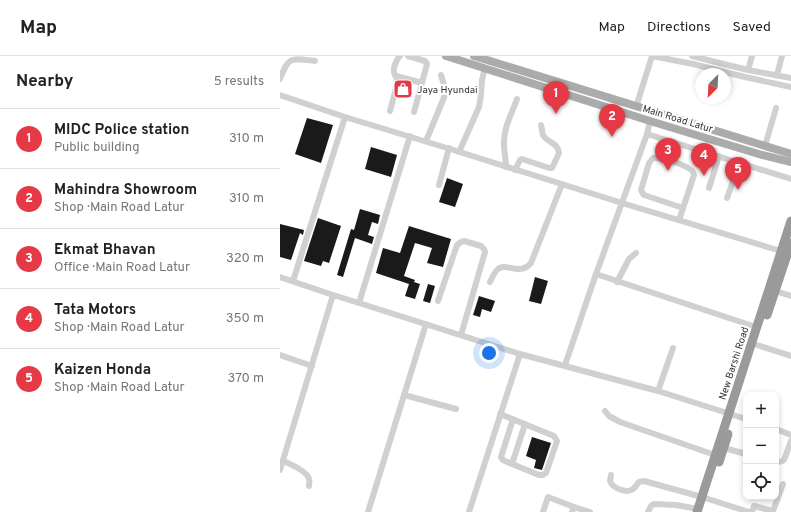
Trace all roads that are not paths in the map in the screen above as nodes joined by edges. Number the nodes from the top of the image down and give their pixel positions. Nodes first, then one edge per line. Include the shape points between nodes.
1 (400, 56) edge
2 (412, 56) edge
3 (446, 56) edge
4 (474, 56) edge
5 (652, 56) edge
6 (695, 56) edge
7 (752, 56) edge
8 (782, 56) edge
9 (719, 59) edge
10 (315, 61) dead end
11 (484, 68) junction
12 (748, 70) junction
13 (441, 75) dead end
14 (777, 75) junction
15 (396, 76) junction
16 (791, 78) edge
17 (280, 79) edge
18 (422, 83) junction
19 (791, 87) edge
20 (280, 95) edge
21 (517, 99) dead end
22 (636, 107) junction
23 (776, 108) dead end
24 (390, 111) dead end
25 (414, 112) dead end
26 (345, 117) junction
27 (650, 121) junction
28 (541, 125) dead end
29 (647, 134) junction
30 (410, 136) junction
31 (426, 141) junction
32 (765, 146) junction
33 (449, 148) junction
34 (459, 152) junction
35 (791, 154) edge
36 (719, 156) junction
37 (791, 162) edge
38 (748, 165) junction
39 (506, 167) junction
40 (516, 170) junction
41 (791, 180) edge
42 (562, 184) junction
43 (439, 185) dead end
44 (709, 188) dead end
45 (727, 198) dead end
46 (622, 203) junction
47 (682, 208) junction
48 (678, 220) junction
49 (791, 221) edge
50 (791, 243) edge
51 (784, 253) junction
52 (636, 254) dead end
53 (596, 274) junction
54 (280, 277) edge
55 (293, 281) junction
56 (490, 282) dead end
57 (617, 282) junction
58 (775, 291) junction
59 (333, 296) junction
60 (791, 296) edge
61 (438, 301) dead end
62 (360, 303) junction
63 (426, 324) junction
64 (756, 327) junction
65 (461, 335) junction
66 (757, 345) junction
67 (673, 348) dead end
68 (520, 354) junction
69 (280, 355) edge
70 (791, 356) edge
71 (312, 366) junction
72 (565, 366) junction
73 (658, 392) junction
74 (404, 396) junction
75 (456, 409) dead end
76 (605, 412) dead end
77 (500, 414) junction
78 (731, 414) junction
79 (743, 418) edge
80 (513, 420) junction
81 (525, 424) junction
82 (779, 430) edge
83 (791, 435) edge
84 (791, 441) edge
85 (280, 442) edge
86 (288, 445) junction
87 (724, 448) junction
88 (743, 453) edge
89 (715, 455) junction
90 (283, 461) junction
91 (779, 462) edge
92 (512, 464) junction
93 (280, 470) edge
94 (611, 474) dead end
95 (783, 484) dead end
96 (309, 486) dead end
97 (705, 498) junction
98 (676, 505) junction
99 (573, 510) edge
100 (700, 511) edge
101 (368, 512) edge
102 (469, 512) edge
103 (543, 512) edge
104 (590, 512) edge
105 (648, 512) edge
106 (674, 512) edge
107 (750, 512) edge

1 - 15 street via 394,69
2 - 18 street via 426,62
3 - 11 main road, Main Road Latur
4 - 22 main road, Main Road Latur
5 - 19 street
5 - 22 street
6 - 9 street
7 - 12 street
8 - 14 street
9 - 12 street
10 - 17 street via 293,58 289,60
11 - 27 main road, Main Road Latur
11 - 34 street via 479,107
12 - 14 street
13 - 31 street via 445,95
14 - 16 street
15 - 18 street
15 - 24 street via 398,81
18 - 25 street
20 - 26 street
21 - 39 street via 504,138
22 - 32 main road, Main Road Latur
23 - 32 street
26 - 30 street
26 - 55 street
27 - 29 street
27 - 37 main road, Main Road Latur
28 - 40 street via 545,138 559,150 552,168 522,159
29 - 36 street
29 - 46 street
30 - 31 street
30 - 62 street
31 - 33 street
32 - 35 main road, Main Road Latur
33 - 34 street
33 - 43 street
34 - 39 street
36 - 38 street
36 - 44 street
38 - 41 street
38 - 45 street via 735,176
39 - 40 street
40 - 42 street
42 - 46 street
42 - 56 street via 531,263 524,269 498,268
46 - 48 street
46 - 53 street
47 - 47 street via 643,194 641,190 653,158 689,168 693,172
47 - 48 street
48 - 51 street
49 - 51 highway, New Barshi Road
50 - 51 highway, New Barshi Road
51 - 58 highway, New Barshi Road
51 - 64 highway, New Barshi Road
52 - 57 street via 629,259
53 - 57 street
53 - 72 street
54 - 55 street
55 - 59 street
57 - 64 street
58 - 60 street
58 - 66 highway, New Barshi Road
59 - 62 street
59 - 71 street
61 - 65 street via 457,245 464,241 484,248 486,252
62 - 63 street
63 - 65 street
63 - 74 street
64 - 78 highway, New Barshi Road
65 - 68 street
66 - 70 street
66 - 78 highway, New Barshi Road
67 - 73 street
68 - 72 street
68 - 77 street
69 - 71 street
71 - 86 street
72 - 73 street
73 - 78 street
74 - 75 street
74 - 101 street
76 - 89 street via 620,422
77 - 80 street
77 - 102 street
78 - 79 street
78 - 87 highway, New Barshi Road
78 - 89 highway, New Barshi Road
80 - 81 street
80 - 92 street via 501,457
81 - 92 street
81 - 92 street via 554,436 557,441 546,473 543,475
82 - 83 street
84 - 91 street via 784,460
85 - 86 street
86 - 90 street
87 - 88 street
87 - 97 highway, New Barshi Road
89 - 97 highway, New Barshi Road
90 - 93 street
90 - 96 street via 306,474
94 - 97 street via 611,483 626,491 644,481
95 - 107 street via 773,511 754,506
97 - 100 highway, New Barshi Road
97 - 107 street
98 - 100 street
98 - 105 street via 654,504
98 - 106 street
99 - 103 street via 548,497
99 - 104 street

